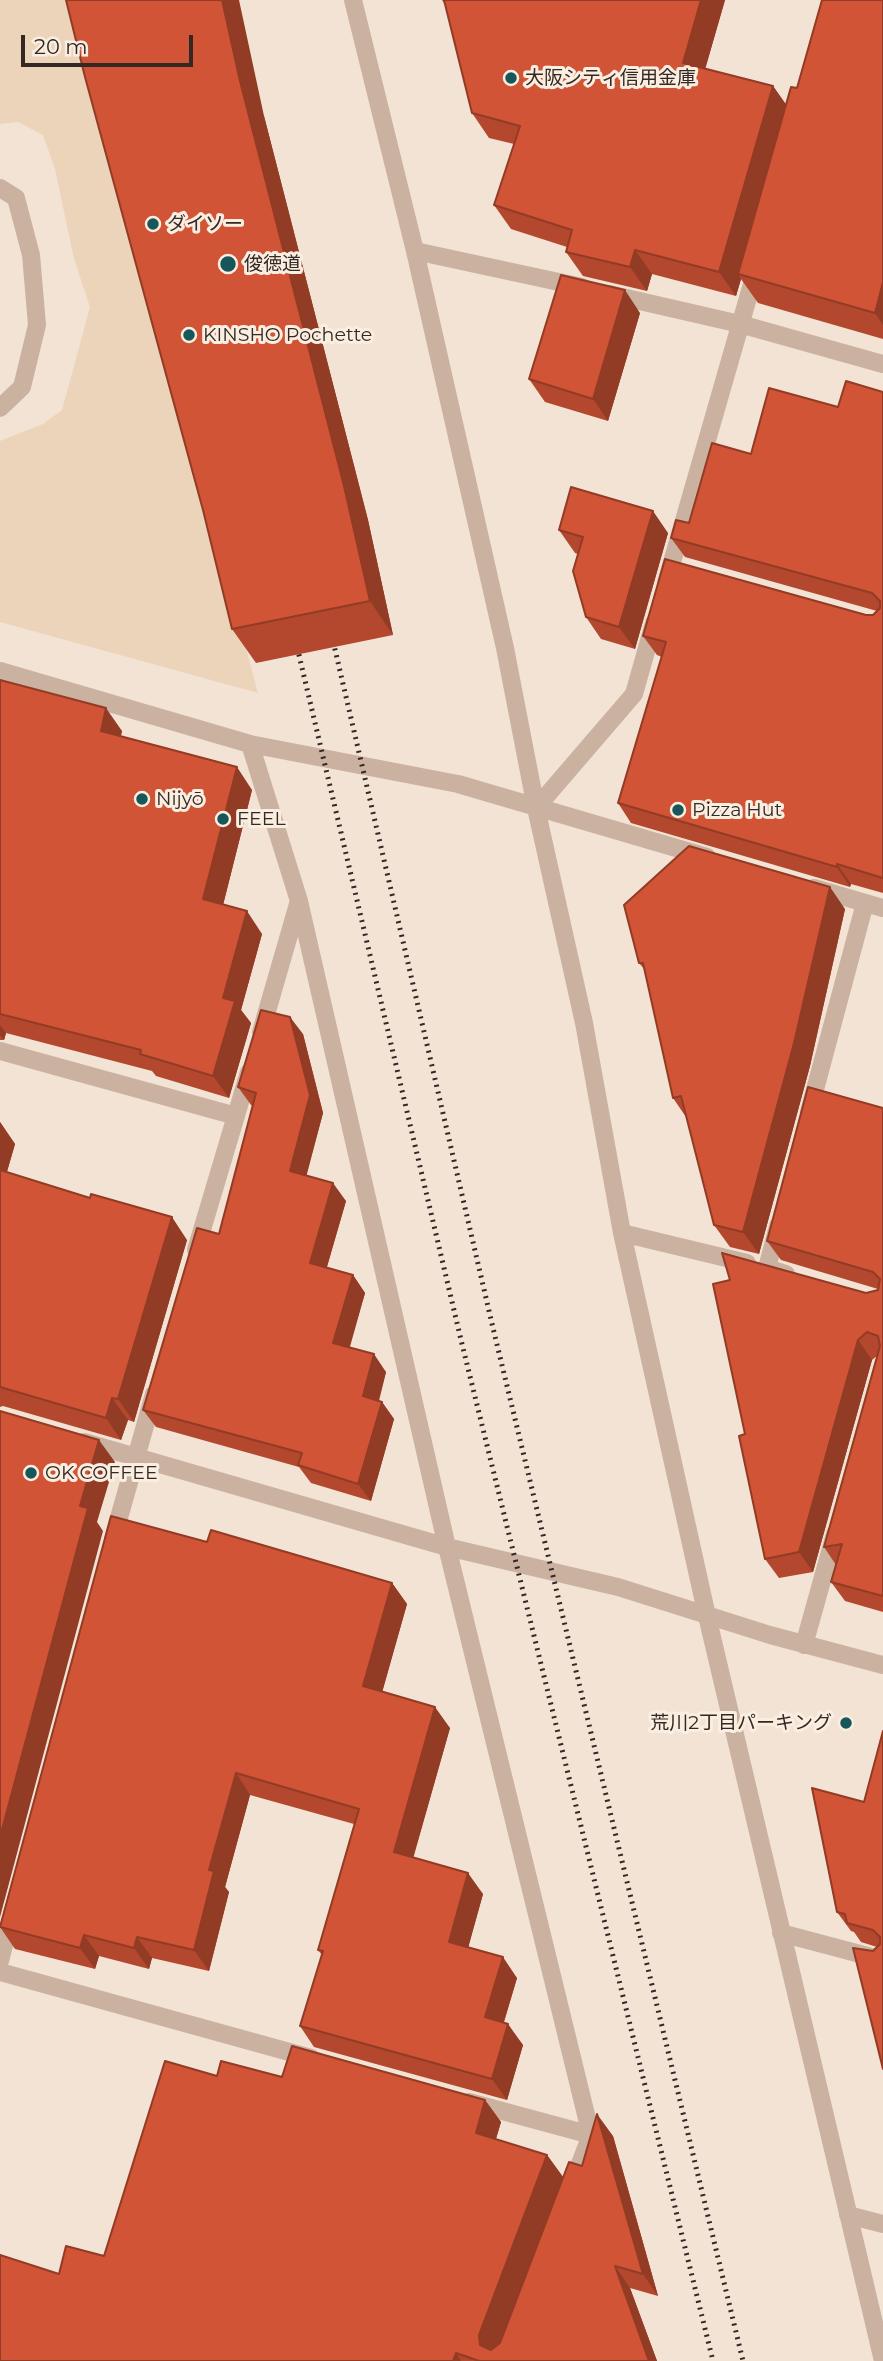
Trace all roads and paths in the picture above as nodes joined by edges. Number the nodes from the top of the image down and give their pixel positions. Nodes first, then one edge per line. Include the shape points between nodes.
1 (353, 0) edge
2 (0, 188) edge
3 (415, 251) junction
4 (759, 259) edge
5 (740, 324) junction
6 (883, 363) edge
7 (0, 408) edge
8 (0, 671) edge
9 (250, 744) junction
10 (536, 808) junction
11 (718, 860) edge
12 (798, 883) edge
13 (299, 901) junction
14 (865, 903) junction
15 (883, 908) edge
16 (0, 1051) edge
17 (236, 1116) junction
18 (805, 1125) edge
19 (784, 1203) edge
20 (622, 1233) junction
21 (767, 1268) junction
22 (189, 1273) edge
23 (806, 1280) edge
24 (158, 1378) edge
25 (61, 1435) edge
26 (135, 1457) junction
27 (838, 1524) edge
28 (447, 1548) junction
29 (107, 1562) edge
30 (707, 1616) junction
31 (804, 1645) junction
32 (883, 1665) edge
33 (18, 1894) edge
34 (781, 1933) junction
35 (883, 1960) edge
36 (0, 1961) edge
37 (0, 1972) edge
38 (326, 2062) edge
39 (458, 2099) edge
40 (591, 2135) junction
41 (567, 2198) edge
42 (848, 2215) junction
43 (883, 2224) edge
44 (883, 2361) edge

1 - 3 street
2 - 7 street via 16,198 19,209 31,255 37,325 22,387
3 - 5 street
3 - 10 street via 505,648
4 - 5 street
5 - 6 street
5 - 10 street via 678,566 634,694
8 - 9 street
9 - 10 street via 458,784
9 - 13 street
10 - 11 street
10 - 20 street via 584,1023
12 - 14 street
13 - 17 street
13 - 28 street
14 - 15 street
14 - 18 street
16 - 17 street
17 - 22 street
19 - 21 street
20 - 21 street
20 - 30 street
21 - 23 street
24 - 26 street
25 - 26 street
26 - 28 street
26 - 29 street
27 - 31 street
28 - 30 street via 618,1587
28 - 40 street
30 - 31 street
30 - 34 street
31 - 32 street
33 - 36 street
34 - 35 street
34 - 42 street
37 - 38 street
39 - 40 street
40 - 41 street
42 - 43 street
42 - 44 street

